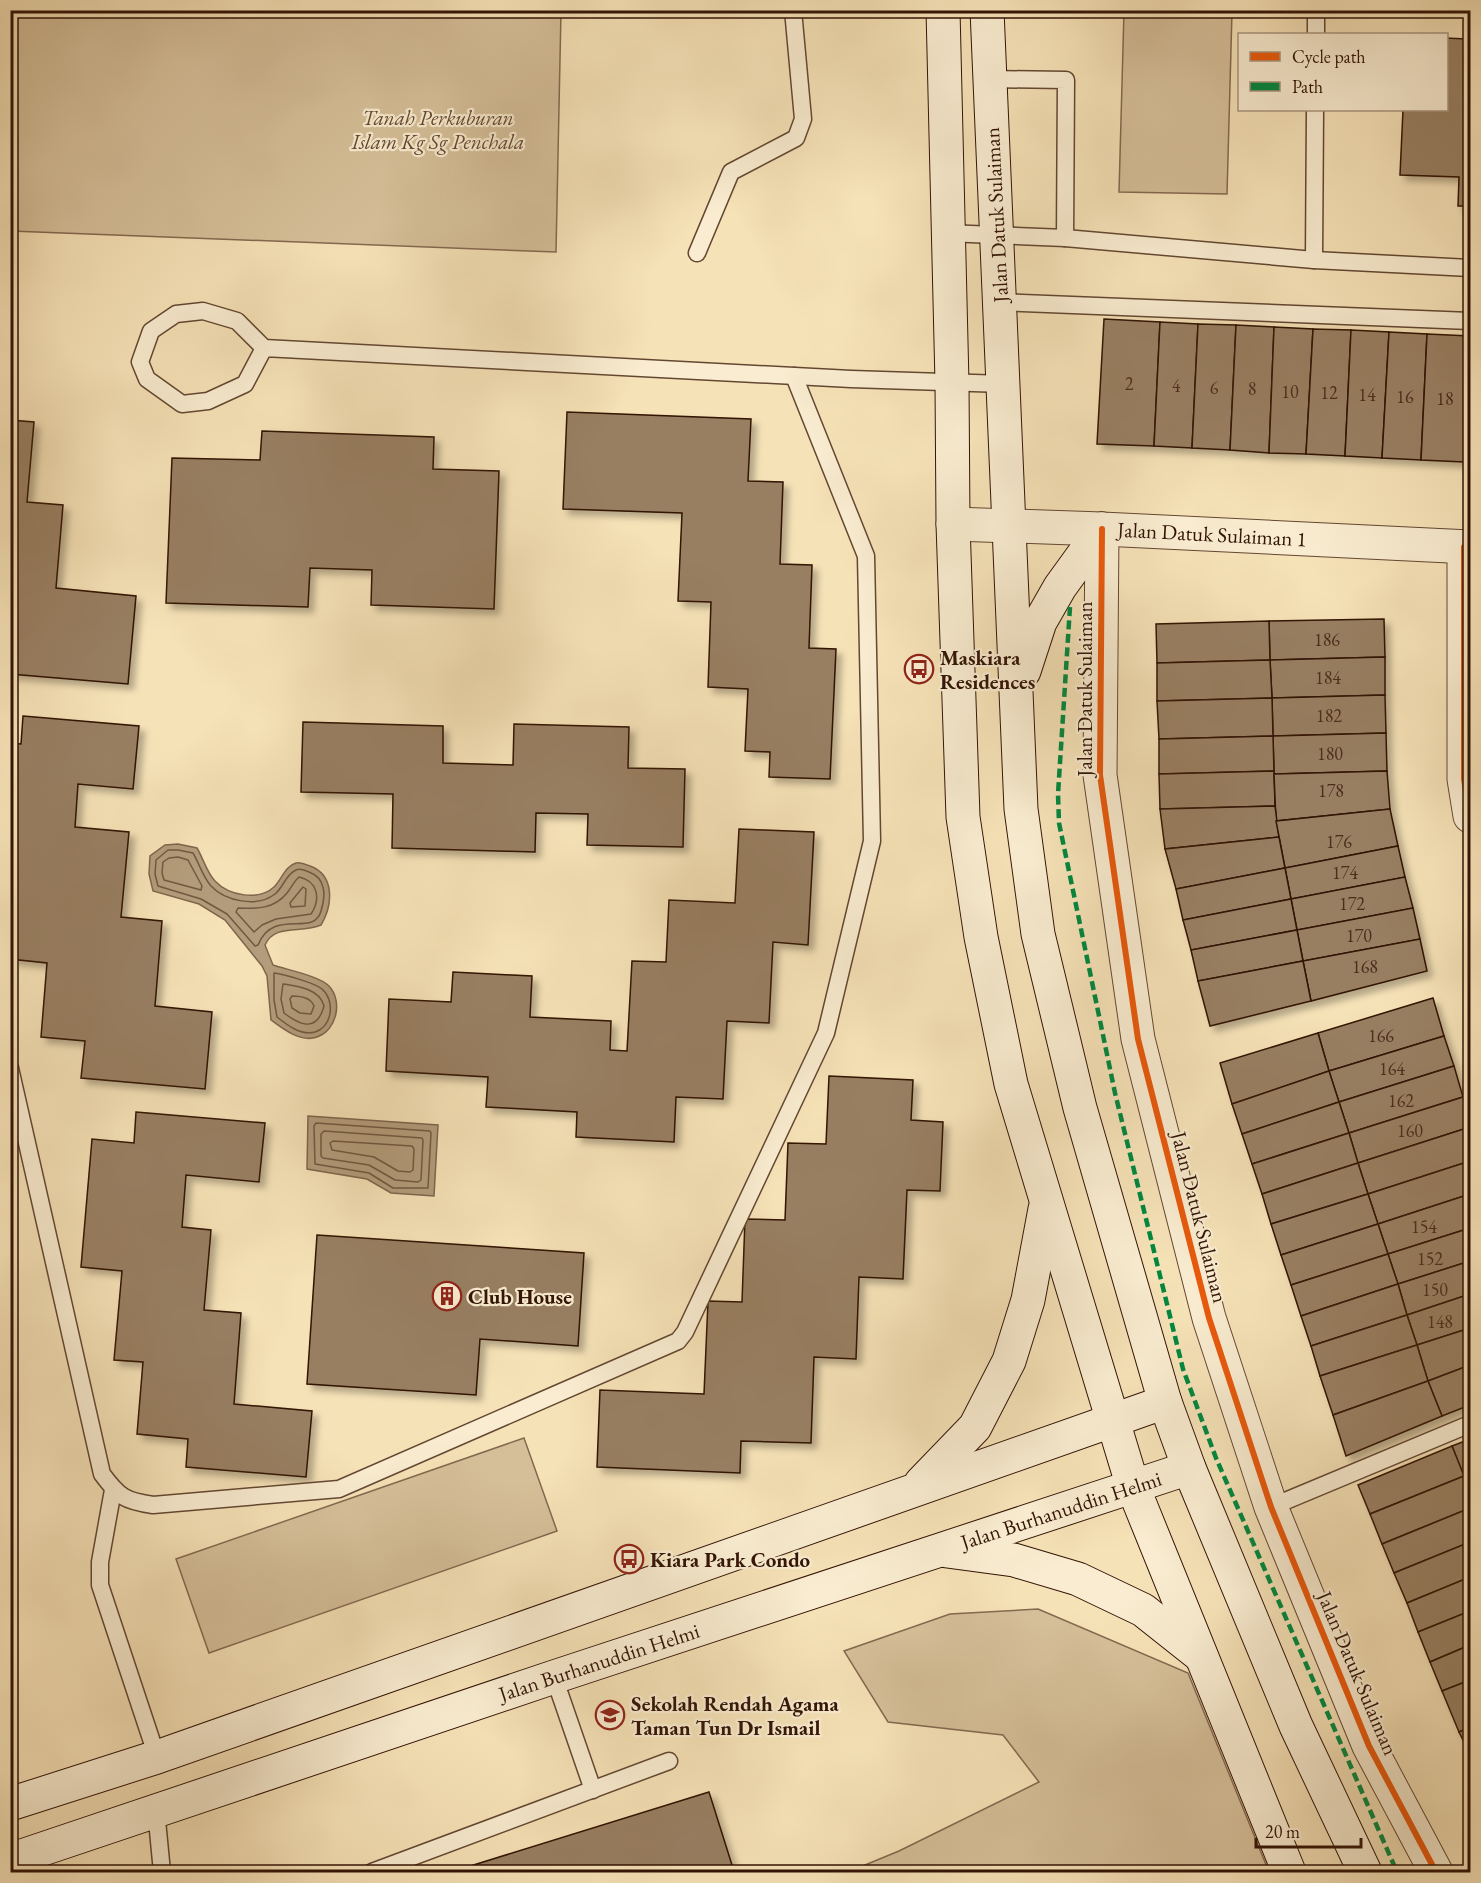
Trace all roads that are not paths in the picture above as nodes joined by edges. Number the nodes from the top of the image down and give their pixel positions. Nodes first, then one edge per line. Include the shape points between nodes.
1 (793, 10) edge
2 (943, 10) edge
3 (987, 10) edge
4 (1316, 10) edge
5 (1316, 33) edge
6 (990, 79) junction
7 (1315, 111) edge
8 (947, 233) junction
9 (997, 235) junction
10 (1065, 238) junction
11 (697, 253) dead end
12 (1314, 260) junction
13 (1470, 268) edge
14 (1000, 302) junction
15 (1470, 321) edge
16 (264, 348) junction
17 (794, 375) junction
18 (952, 383) junction
19 (1004, 384) junction
20 (953, 524) junction
21 (1010, 527) junction
22 (1102, 529) junction
23 (1467, 547) edge
24 (1017, 693) junction
25 (1470, 816) edge
26 (10, 1068) edge
27 (1046, 1204) junction
28 (1165, 1402) junction
29 (1111, 1420) junction
30 (1470, 1424) edge
31 (1189, 1468) junction
32 (1133, 1486) junction
33 (915, 1489) junction
34 (113, 1490) junction
35 (1271, 1507) junction
36 (939, 1550) junction
37 (1203, 1658) junction
38 (554, 1677) junction
39 (157, 1757) junction
40 (669, 1761) dead end
41 (593, 1790) junction
42 (10, 1804) edge
43 (156, 1810) junction
44 (10, 1860) edge
45 (162, 1872) edge
46 (372, 1872) edge
47 (1289, 1872) edge
48 (1365, 1872) edge
49 (1436, 1872) edge

1 - 11 lane via 803,119 796,138 731,172
2 - 8 main road
3 - 6 main road, Jalan Datuk Sulaiman
4 - 5 lane
6 - 9 main road, Jalan Datuk Sulaiman
6 - 10 lane via 1066,80
7 - 12 lane
8 - 9 lane
8 - 18 main road
9 - 10 lane
9 - 14 main road, Jalan Datuk Sulaiman
10 - 12 lane
12 - 13 lane
14 - 15 lane
14 - 19 main road, Jalan Datuk Sulaiman
16 - 16 lane via 245,384 208,400 182,404 147,379 140,362 151,331 177,314 203,311 237,321
16 - 17 lane
17 - 18 lane
17 - 34 lane via 866,556 872,841 826,1034 685,1332 678,1341 339,1489 153,1505 130,1501
18 - 19 lane
18 - 20 main road
19 - 21 main road, Jalan Datuk Sulaiman
20 - 21 main road, Jalan Datuk Sulaiman 1
20 - 27 main road via 963,817 981,937 1011,1084
21 - 22 main road, Jalan Datuk Sulaiman 1
21 - 24 main road, Jalan Datuk Sulaiman
22 - 23 main road, Jalan Datuk Sulaiman 1
22 - 24 main road via 1040,622
22 - 35 main road, Jalan Datuk Sulaiman via 1100,775 1138,1039 1209,1318
23 - 25 main road via 1464,779
24 - 28 main road, Jalan Datuk Sulaiman via 1022,809 1038,934 1080,1108
26 - 34 lane via 102,1474
27 - 29 main road
27 - 33 main road via 1028,1300 1009,1361 975,1426
28 - 29 main road
28 - 31 main road, Jalan Datuk Sulaiman
29 - 32 main road
29 - 33 main road
30 - 35 lane
31 - 32 main road, Jalan Burhanuddin Helmi
31 - 48 main road, Jalan Datuk Sulaiman via 1296,1726
32 - 36 main road, Jalan Burhanuddin Helmi
32 - 37 main road
33 - 39 main road
34 - 39 lane via 100,1562 100,1585
35 - 49 main road, Jalan Datuk Sulaiman via 1369,1746
36 - 37 main road via 1014,1560 1078,1579 1143,1610
36 - 38 main road, Jalan Burhanuddin Helmi
37 - 47 main road
38 - 41 lane
38 - 43 main road, Jalan Burhanuddin Helmi
39 - 42 main road
40 - 41 lane
41 - 46 lane
43 - 44 main road, Jalan Burhanuddin Helmi
43 - 45 lane

